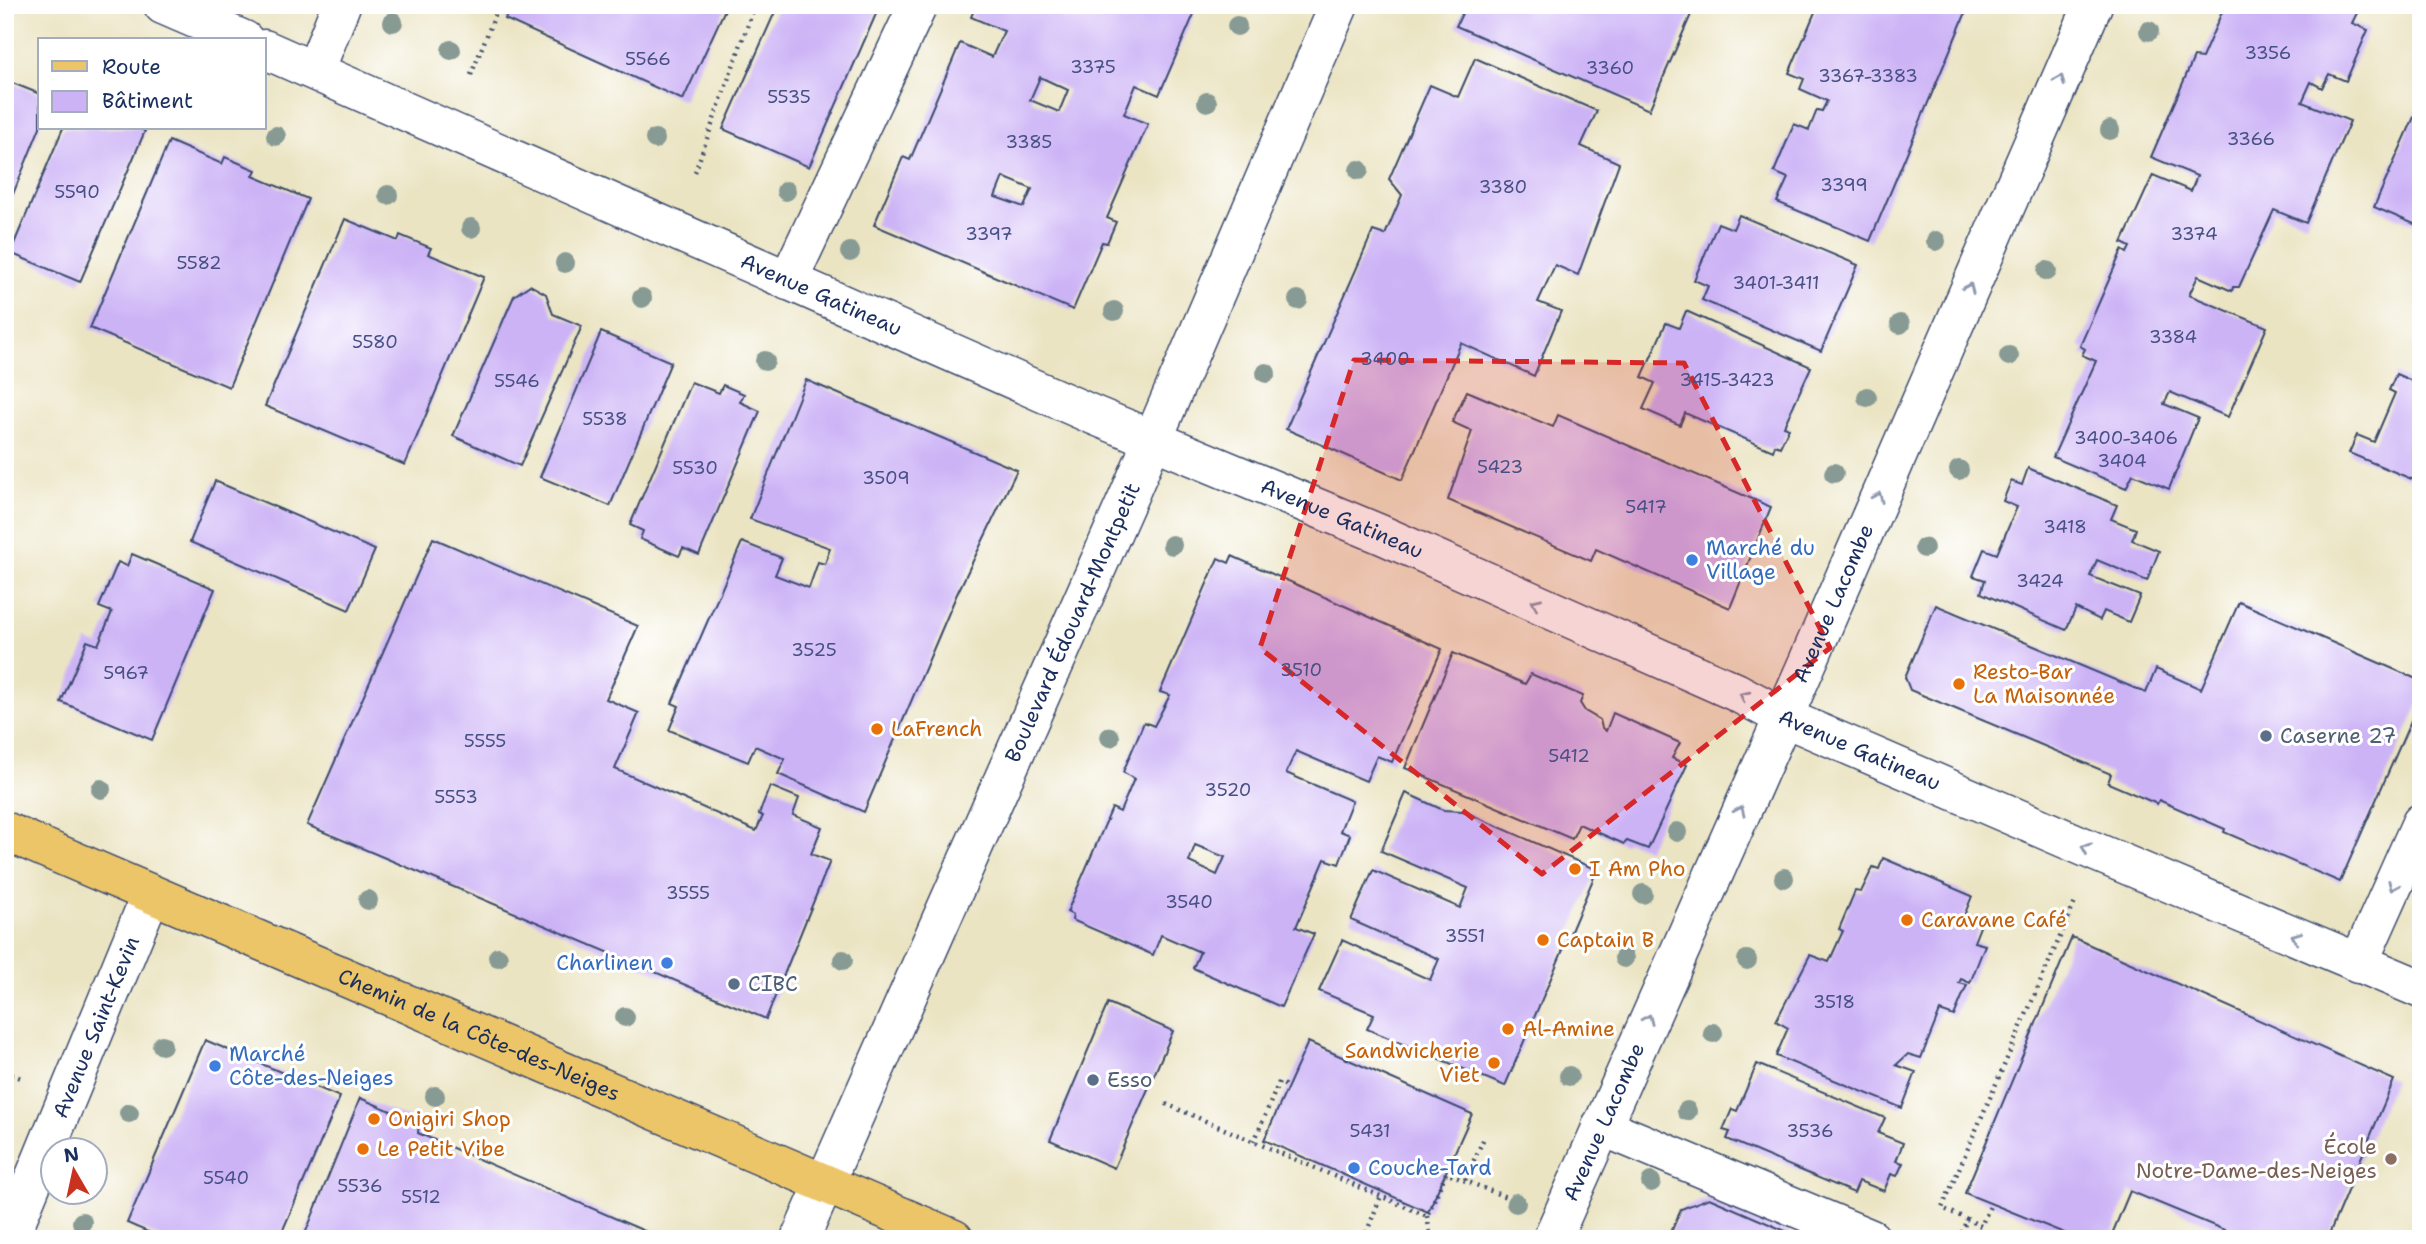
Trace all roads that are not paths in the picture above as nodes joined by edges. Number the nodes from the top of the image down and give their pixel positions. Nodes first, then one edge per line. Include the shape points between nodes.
1 (163, 5) edge
2 (341, 5) edge
3 (918, 5) edge
4 (1339, 5) edge
5 (2093, 5) edge
6 (239, 38) edge
7 (266, 50) edge
8 (315, 71) junction
9 (788, 281) junction
10 (1151, 440) junction
11 (1783, 716) junction
12 (2421, 823) edge
13 (5, 831) edge
14 (151, 894) junction
15 (2358, 964) junction
16 (2421, 989) edge
17 (1601, 1126) junction
18 (824, 1184) junction
19 (9, 1239) edge
20 (800, 1239) edge
21 (954, 1239) edge
22 (1552, 1239) edge
23 (1871, 1239) edge

1 - 6 street
2 - 8 street
3 - 9 street
4 - 10 street, Boulevard Édouard-Montpetit
11 -> 5 street, Avenue Lacombe
7 - 8 street, Avenue Gatineau
8 - 9 street, Avenue Gatineau
9 - 10 street, Avenue Gatineau
11 -> 10 street, Avenue Gatineau via 1380,534
10 - 18 street, Boulevard Édouard-Montpetit
15 -> 11 street, Avenue Gatineau
17 -> 11 street, Avenue Lacombe
12 -> 15 street
13 - 14 main road, Chemin de la Côte-des-Neiges
14 - 18 main road, Chemin de la Côte-des-Neiges
14 - 19 street, Avenue Saint-Kevin
15 - 16 street, Avenue Gatineau
17 - 22 street, Avenue Lacombe
17 - 23 street
18 - 20 street, Boulevard Édouard-Montpetit
18 - 21 main road, Chemin de la Côte-des-Neiges

